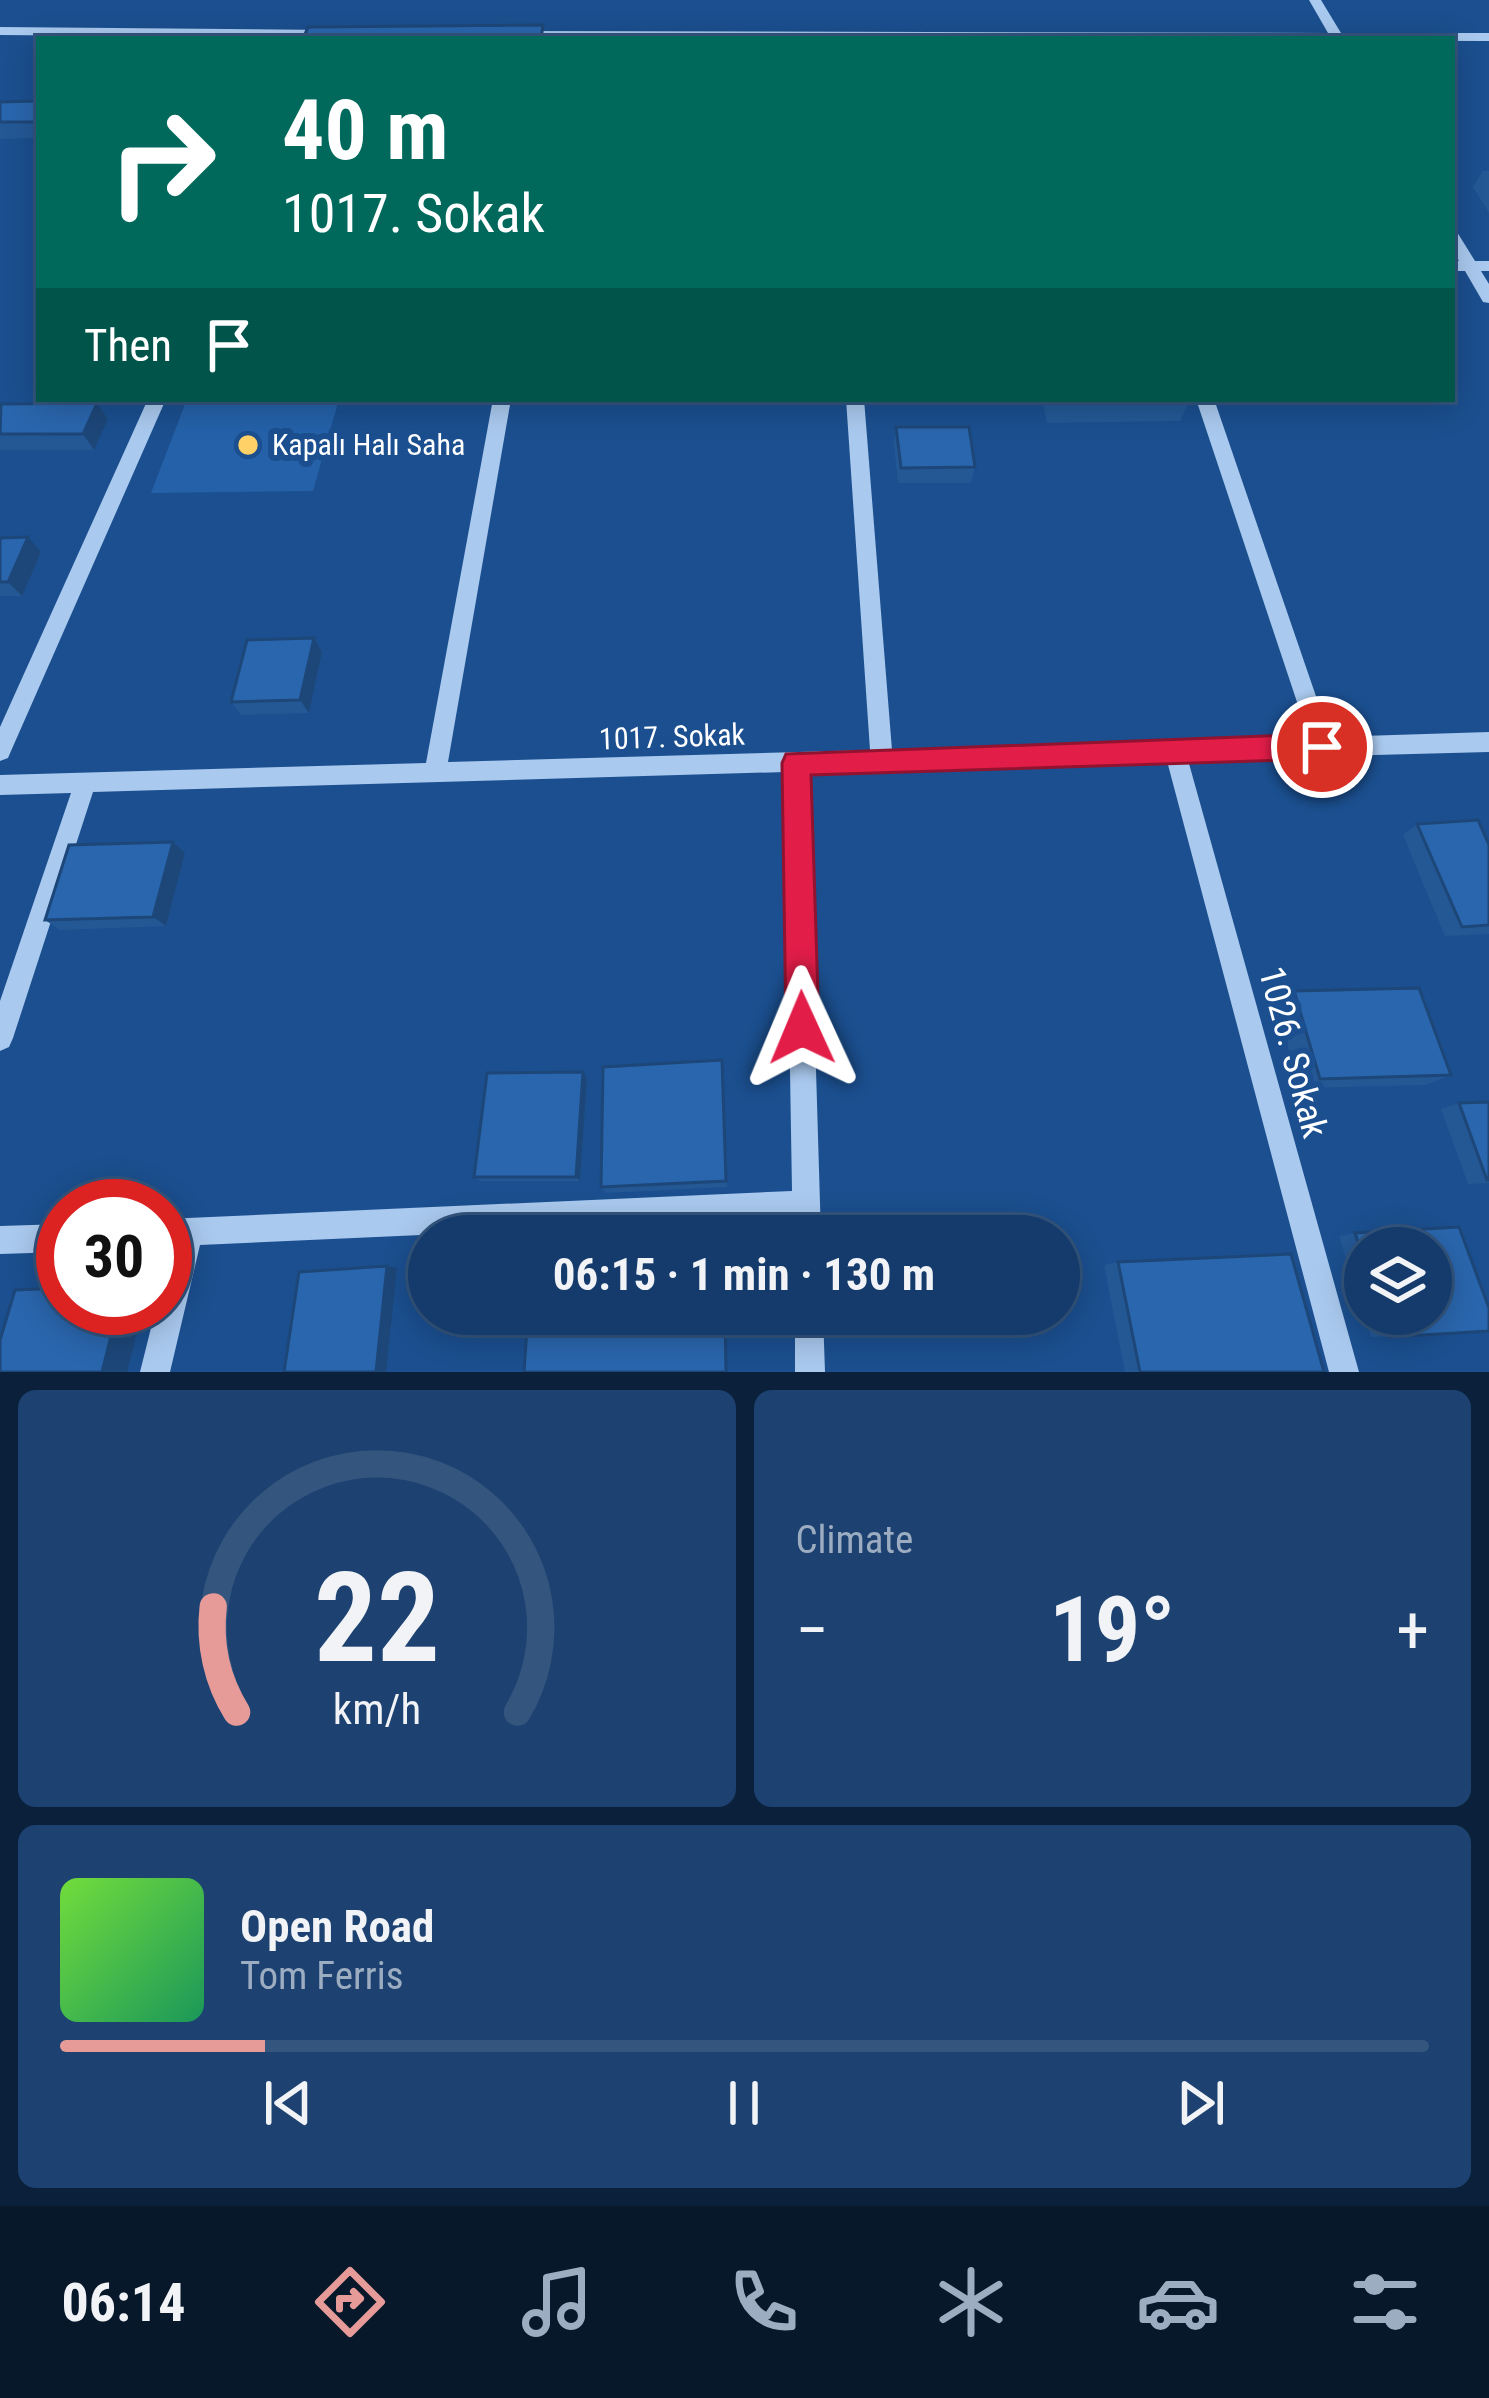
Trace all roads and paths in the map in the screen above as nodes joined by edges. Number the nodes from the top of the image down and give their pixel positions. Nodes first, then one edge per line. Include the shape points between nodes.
1 (1315, 0) edge
2 (0, 31) edge
3 (346, 34) edge
4 (502, 35) edge
5 (301, 36) edge
6 (536, 36) edge
7 (1336, 36) edge
8 (1455, 38) edge
9 (1489, 38) edge
10 (1461, 266) edge
11 (1489, 266) edge
12 (1489, 298) edge
13 (156, 402) edge
14 (501, 402) edge
15 (855, 402) edge
16 (1206, 402) edge
17 (1489, 742) edge
18 (1322, 747) junction
19 (0, 752) edge
20 (1175, 752) junction
21 (882, 761) junction
22 (796, 763) junction
23 (436, 773) junction
24 (85, 783) junction
25 (0, 785) edge
26 (0, 1038) edge
27 (806, 1204) junction
28 (806, 1215) edge
29 (192, 1231) edge
30 (36, 1239) edge
31 (0, 1240) edge
32 (161, 1335) edge
33 (809, 1335) edge
34 (155, 1372) edge
35 (810, 1372) edge
36 (1344, 1372) edge

1 - 7 street
2 - 5 street
3 - 5 street
4 - 6 street
8 - 9 street
10 - 11 street
10 - 12 street
13 - 19 street
14 - 23 street
15 - 21 street
16 - 18 street
17 - 18 street, 1017. Sokak
18 - 20 street, 1017. Sokak
20 - 21 street, 1017. Sokak
20 - 36 street, 1026. Sokak
21 - 22 street, 1017. Sokak
22 - 23 street, 1017. Sokak
22 - 27 street
23 - 24 street, 1017. Sokak
24 - 25 street, 1017. Sokak
24 - 26 street
27 - 28 street
27 - 29 street
30 - 31 street
32 - 34 street
33 - 35 street

